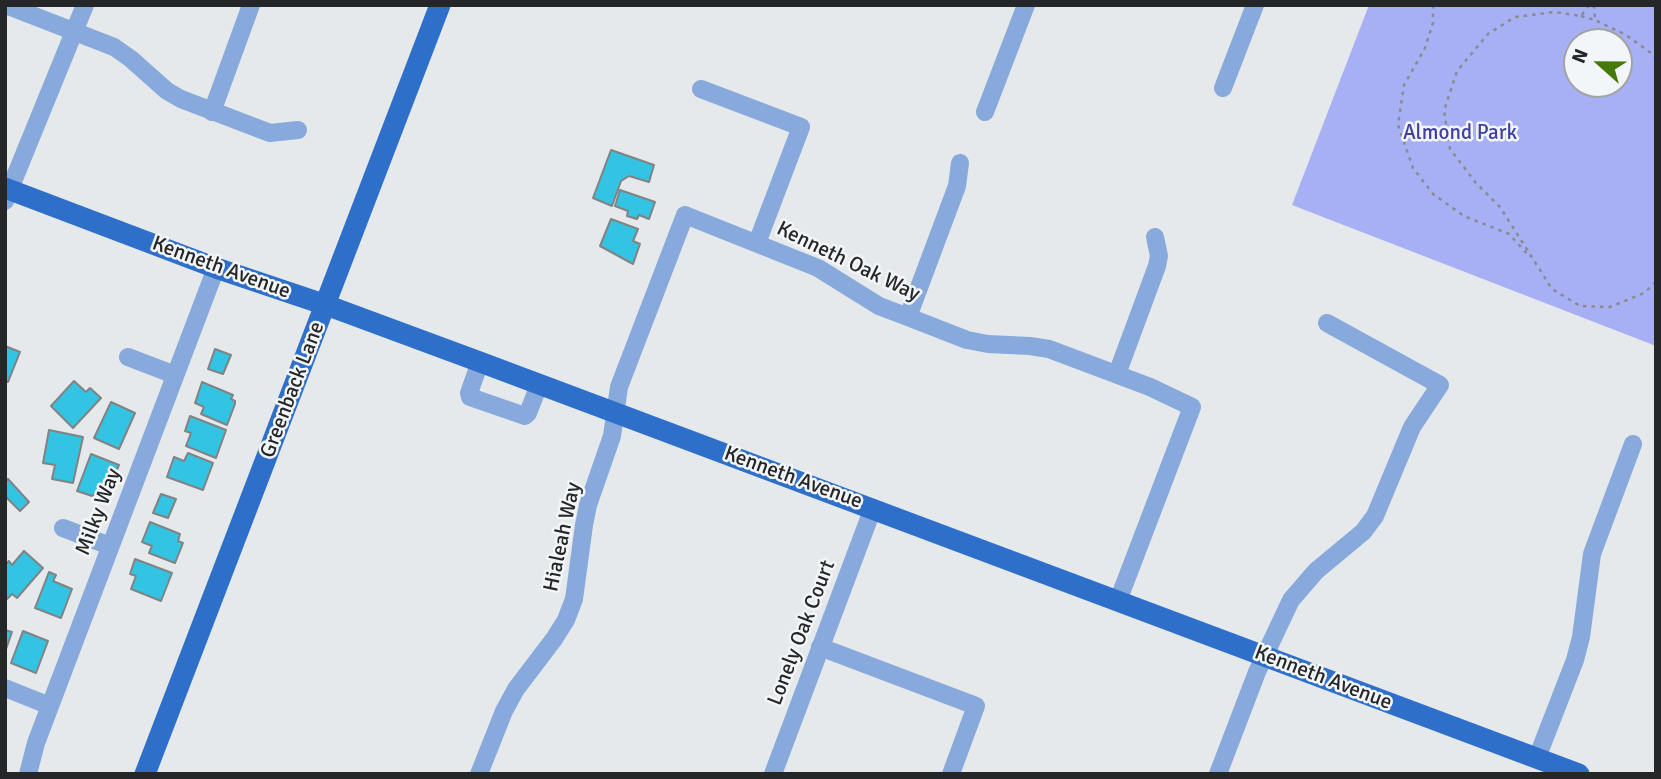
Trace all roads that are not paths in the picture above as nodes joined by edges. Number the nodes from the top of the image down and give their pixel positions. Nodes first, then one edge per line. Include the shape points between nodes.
1 (6, 5) edge
2 (85, 5) edge
3 (251, 5) edge
4 (440, 5) edge
5 (1026, 5) edge
6 (1255, 5) edge
7 (75, 32) junction
8 (1223, 88) dead end
9 (701, 89) dead end
10 (212, 111) junction
11 (985, 112) dead end
12 (298, 130) dead end
13 (960, 163) dead end
14 (7, 193) edge
15 (1156, 237) dead end
16 (757, 243) junction
17 (216, 268) junction
18 (326, 305) junction
19 (908, 317) junction
20 (1327, 323) dead end
21 (128, 357) dead end
22 (480, 362) junction
23 (1117, 374) junction
24 (175, 375) junction
25 (539, 384) junction
26 (616, 412) junction
27 (1633, 444) dead end
28 (873, 508) junction
29 (63, 528) dead end
30 (110, 545) junction
31 (1118, 601) junction
32 (820, 647) junction
33 (1265, 656) junction
34 (5, 688) edge
35 (50, 705) junction
36 (1537, 758) junction
37 (28, 774) edge
38 (145, 774) edge
39 (479, 774) edge
40 (773, 774) edge
41 (951, 774) edge
42 (1218, 774) edge
43 (1578, 774) edge

1 - 7 street
2 - 7 street
3 - 10 street
4 - 18 main road, Greenback Lane
5 - 11 street
6 - 8 street
7 - 10 street via 114,47 167,91
7 - 14 street
9 - 16 street via 801,127
10 - 12 street via 270,133
13 - 19 street via 957,186
14 - 17 main road, Kenneth Avenue
15 - 23 street via 1157,266
16 - 19 street, Kenneth Oak Way via 818,268 871,301
16 - 26 street, Kenneth Oak Way via 685,215 619,387
17 - 18 main road, Kenneth Avenue
17 - 24 street, Milky Way
18 - 22 main road, Kenneth Avenue
18 - 38 main road, Greenback Lane
19 - 23 street, Kenneth Oak Way via 967,340 1049,349
20 - 33 street via 1440,385 1412,427 1375,516 1291,600
21 - 24 street
22 - 25 main road, Kenneth Avenue
22 - 25 street via 470,397 525,416
23 - 31 street, Kenneth Oak Way via 1192,407
24 - 30 street, Milky Way
25 - 26 main road, Kenneth Avenue
26 - 28 main road, Kenneth Avenue
26 - 39 street, Hialeah Way via 605,461 588,505 574,599 566,620 504,711
27 - 36 street via 1592,554 1575,660
28 - 31 main road, Kenneth Avenue
28 - 32 street, Lonely Oak Court
29 - 30 street
30 - 35 street, Milky Way
31 - 33 main road, Kenneth Avenue
32 - 40 street, Lonely Oak Court
32 - 41 street via 976,706
33 - 36 main road, Kenneth Avenue
33 - 42 street
34 - 35 street
35 - 37 street, Milky Way
36 - 43 main road, Kenneth Avenue

